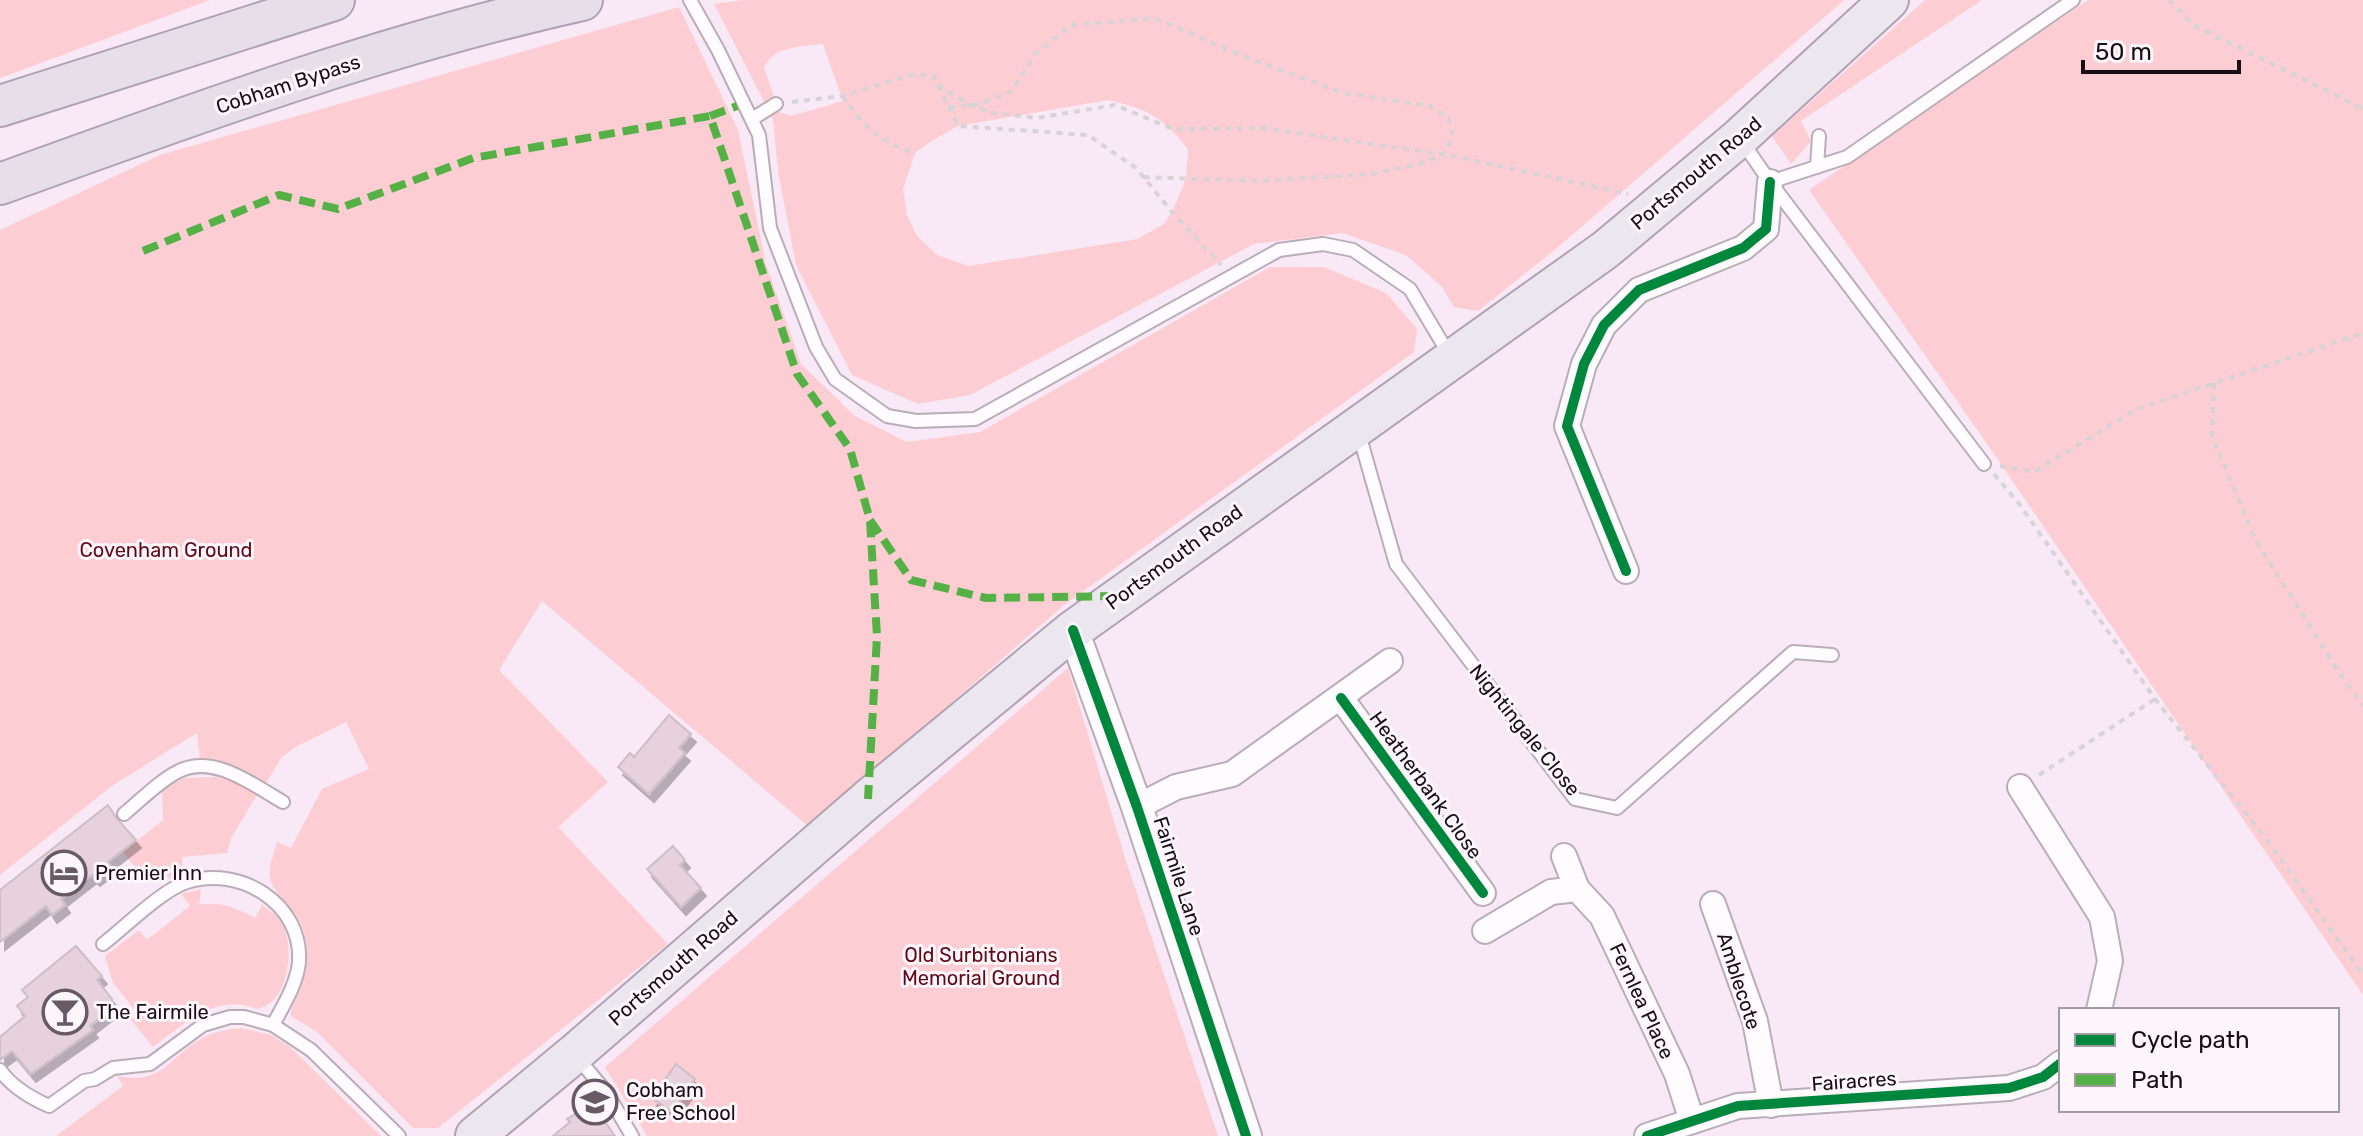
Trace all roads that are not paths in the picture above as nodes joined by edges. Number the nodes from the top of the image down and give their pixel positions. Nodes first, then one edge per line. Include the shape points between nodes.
1 (334, 0) edge
2 (582, 0) edge
3 (690, 0) edge
4 (1889, 0) edge
5 (2073, 0) edge
6 (776, 104) road end
7 (0, 106) edge
8 (752, 119) junction
9 (1819, 136) dead end
10 (1739, 138) junction
11 (1817, 167) junction
12 (1770, 182) junction
13 (0, 184) edge
14 (1452, 359) junction
15 (1357, 427) junction
16 (1984, 464) road end
17 (1626, 571) dead end
18 (1073, 630) junction
19 (1832, 655) dead end
20 (1390, 661) dead end
21 (1341, 698) junction
22 (2020, 787) road end
23 (283, 802) dead end
24 (1137, 807) junction
25 (124, 814) dead end
26 (1564, 856) dead end
27 (1577, 889) junction
28 (1483, 893) dead end
29 (1713, 904) dead end
30 (1485, 931) dead end
31 (103, 944) dead end
32 (2099, 1008) edge
33 (273, 1025) junction
34 (574, 1054) junction
35 (2059, 1065) edge
36 (0, 1070) edge
37 (1771, 1105) junction
38 (1692, 1121) junction
39 (399, 1136) edge
40 (475, 1136) edge
41 (632, 1136) edge
42 (1246, 1136) edge
43 (1647, 1136) edge

1 - 7 highway
2 - 13 highway, Cobham Bypass via 485,22 274,88
3 - 8 lane
4 - 10 main road, Portsmouth Road
5 - 11 lane via 1847,157
6 - 8 lane
8 - 14 lane via 759,135 770,228 816,347 835,379 887,416 916,421 975,419 1279,250 1323,244 1353,250 1410,289
9 - 11 lane
10 - 12 lane
10 - 14 main road, Portsmouth Road via 1605,250
11 - 12 lane
12 - 16 lane
12 - 17 street via 1766,229 1743,248 1639,290 1604,325 1584,364 1567,426
14 - 15 main road, Portsmouth Road
15 - 18 main road, Portsmouth Road
15 - 19 lane, Nightingale Close via 1396,564 1575,799 1617,808 1793,652
18 - 24 street, Fairmile Lane
18 - 34 main road, Portsmouth Road
20 - 21 street
21 - 24 street via 1232,774 1176,787
21 - 28 street, Heatherbank Close
22 - 32 street via 2102,917 2110,961
23 - 25 lane via 230,772 194,767 171,776
24 - 42 street, Fairmile Lane
26 - 27 street, Fernlea Place
27 - 30 street via 1551,892
27 - 38 street, Fernlea Place via 1602,916 1677,1074
29 - 37 street, Amblecote via 1755,1021
31 - 33 lane via 174,887 206,879 250,885 283,910 297,935 297,973
33 - 36 lane via 244,1017 217,1020 150,1064 113,1068 49,1106 34,1100
33 - 39 lane via 311,1050
34 - 40 main road, Portsmouth Road
34 - 41 lane via 607,1093
35 - 37 street, Fairacres via 2043,1077 2009,1088
37 - 38 street, Fairacres via 1738,1106
38 - 43 street, Fairacres

